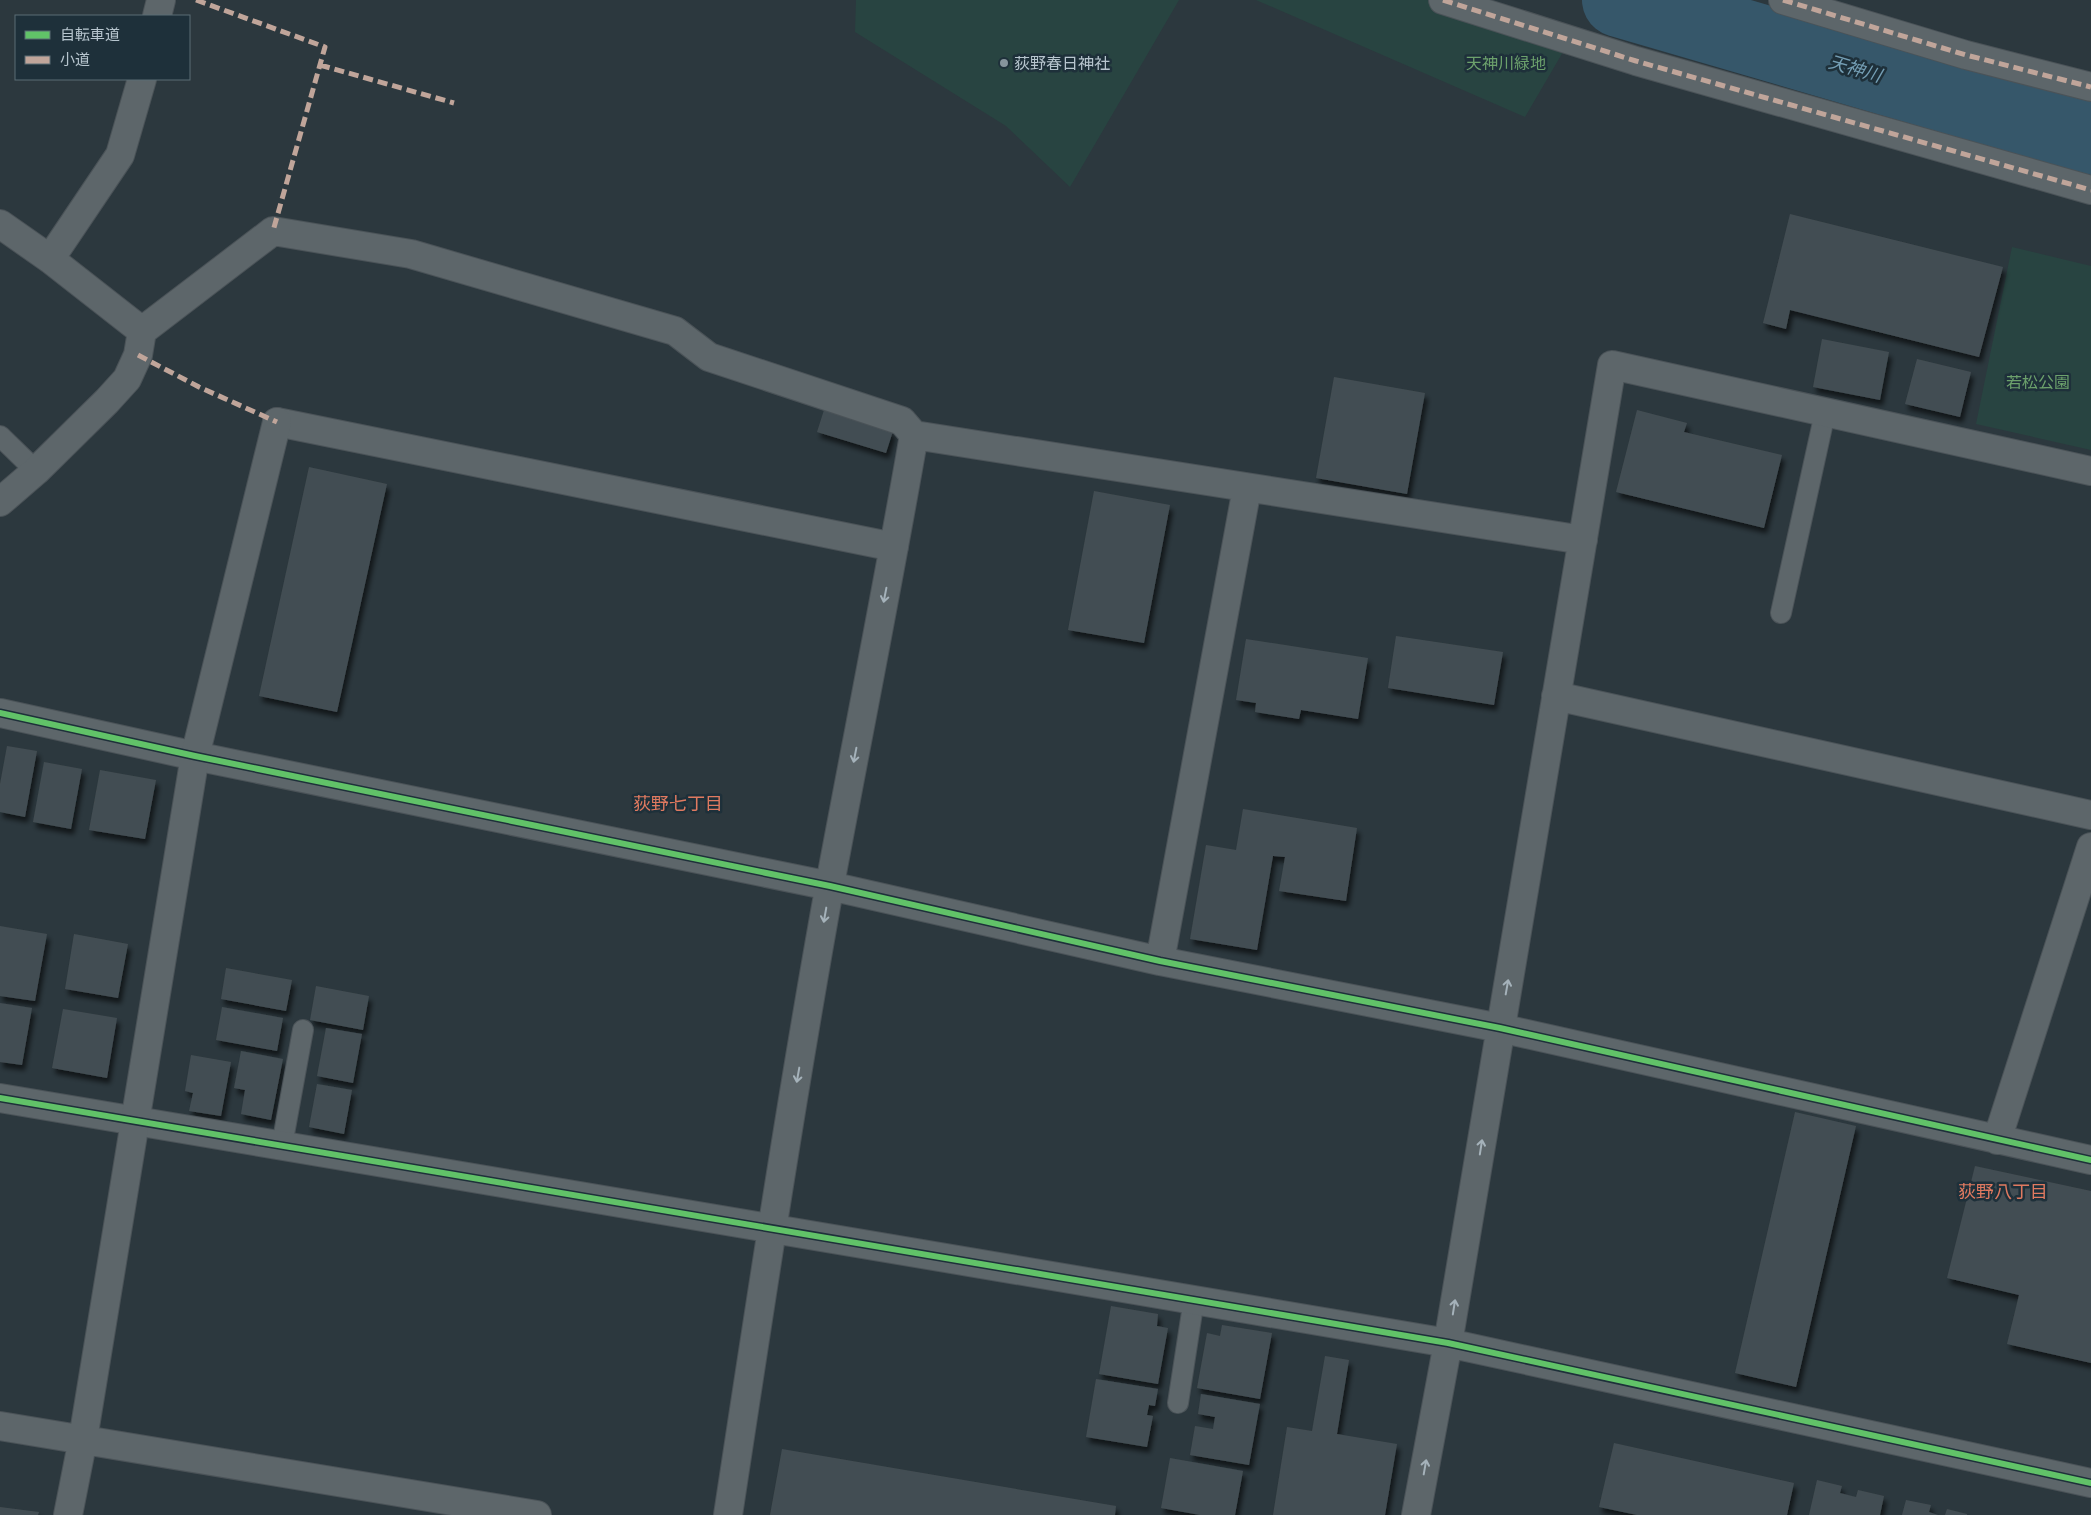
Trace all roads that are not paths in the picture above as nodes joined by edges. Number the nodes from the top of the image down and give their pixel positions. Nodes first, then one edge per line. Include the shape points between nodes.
1 (161, 0) edge
2 (1443, 0) edge
3 (1783, 0) edge
4 (157, 15) edge
5 (142, 80) edge
6 (2091, 87) edge
7 (2091, 190) edge
8 (0, 224) edge
9 (50, 259) junction
10 (142, 331) junction
11 (1825, 413) junction
12 (914, 435) junction
13 (0, 436) edge
14 (36, 471) junction
15 (2091, 471) edge
16 (1247, 488) junction
17 (0, 502) edge
18 (1583, 540) junction
19 (894, 547) junction
20 (1781, 613) dead end
21 (1556, 696) junction
22 (0, 713) edge
23 (195, 756) junction
24 (2091, 815) edge
25 (2091, 847) edge
26 (830, 886) junction
27 (1160, 961) junction
28 (1500, 1028) junction
29 (303, 1030) dead end
30 (0, 1098) edge
31 (134, 1120) junction
32 (1997, 1140) junction
33 (282, 1146) junction
34 (2091, 1160) edge
35 (772, 1230) junction
36 (1194, 1299) junction
37 (1448, 1343) junction
38 (1178, 1403) dead end
39 (0, 1426) edge
40 (83, 1439) junction
41 (2091, 1483) edge
42 (68, 1515) edge
43 (537, 1515) edge
44 (728, 1515) edge
45 (1416, 1515) edge

1 - 4 street
2 - 7 street via 1636,61
3 - 6 street via 1966,55
5 - 9 street via 120,155
8 - 9 street
9 - 10 street
10 - 12 street via 274,231 411,254 675,331 708,357 902,421
10 - 14 street via 138,355 126,379
11 - 15 street
11 - 18 street via 1612,365
11 - 20 lane
12 - 16 street
12 - 19 street
13 - 14 lane
14 - 17 street
16 - 18 street
16 - 27 street
18 - 21 street
19 - 23 street via 277,422
19 -> 26 street
21 - 24 street
28 -> 21 street
22 - 23 street
23 - 26 street
23 - 31 street
25 - 32 street
26 - 27 street
26 -> 35 street
27 - 28 street
28 - 32 street
37 -> 28 street
29 - 33 lane
30 - 31 street
31 - 33 street
31 - 40 street
32 - 34 street
33 - 35 street
35 - 36 street
35 - 44 street
36 - 37 street
36 - 38 lane
37 - 41 street
45 -> 37 street
39 - 40 street
40 - 42 street
40 - 43 street

